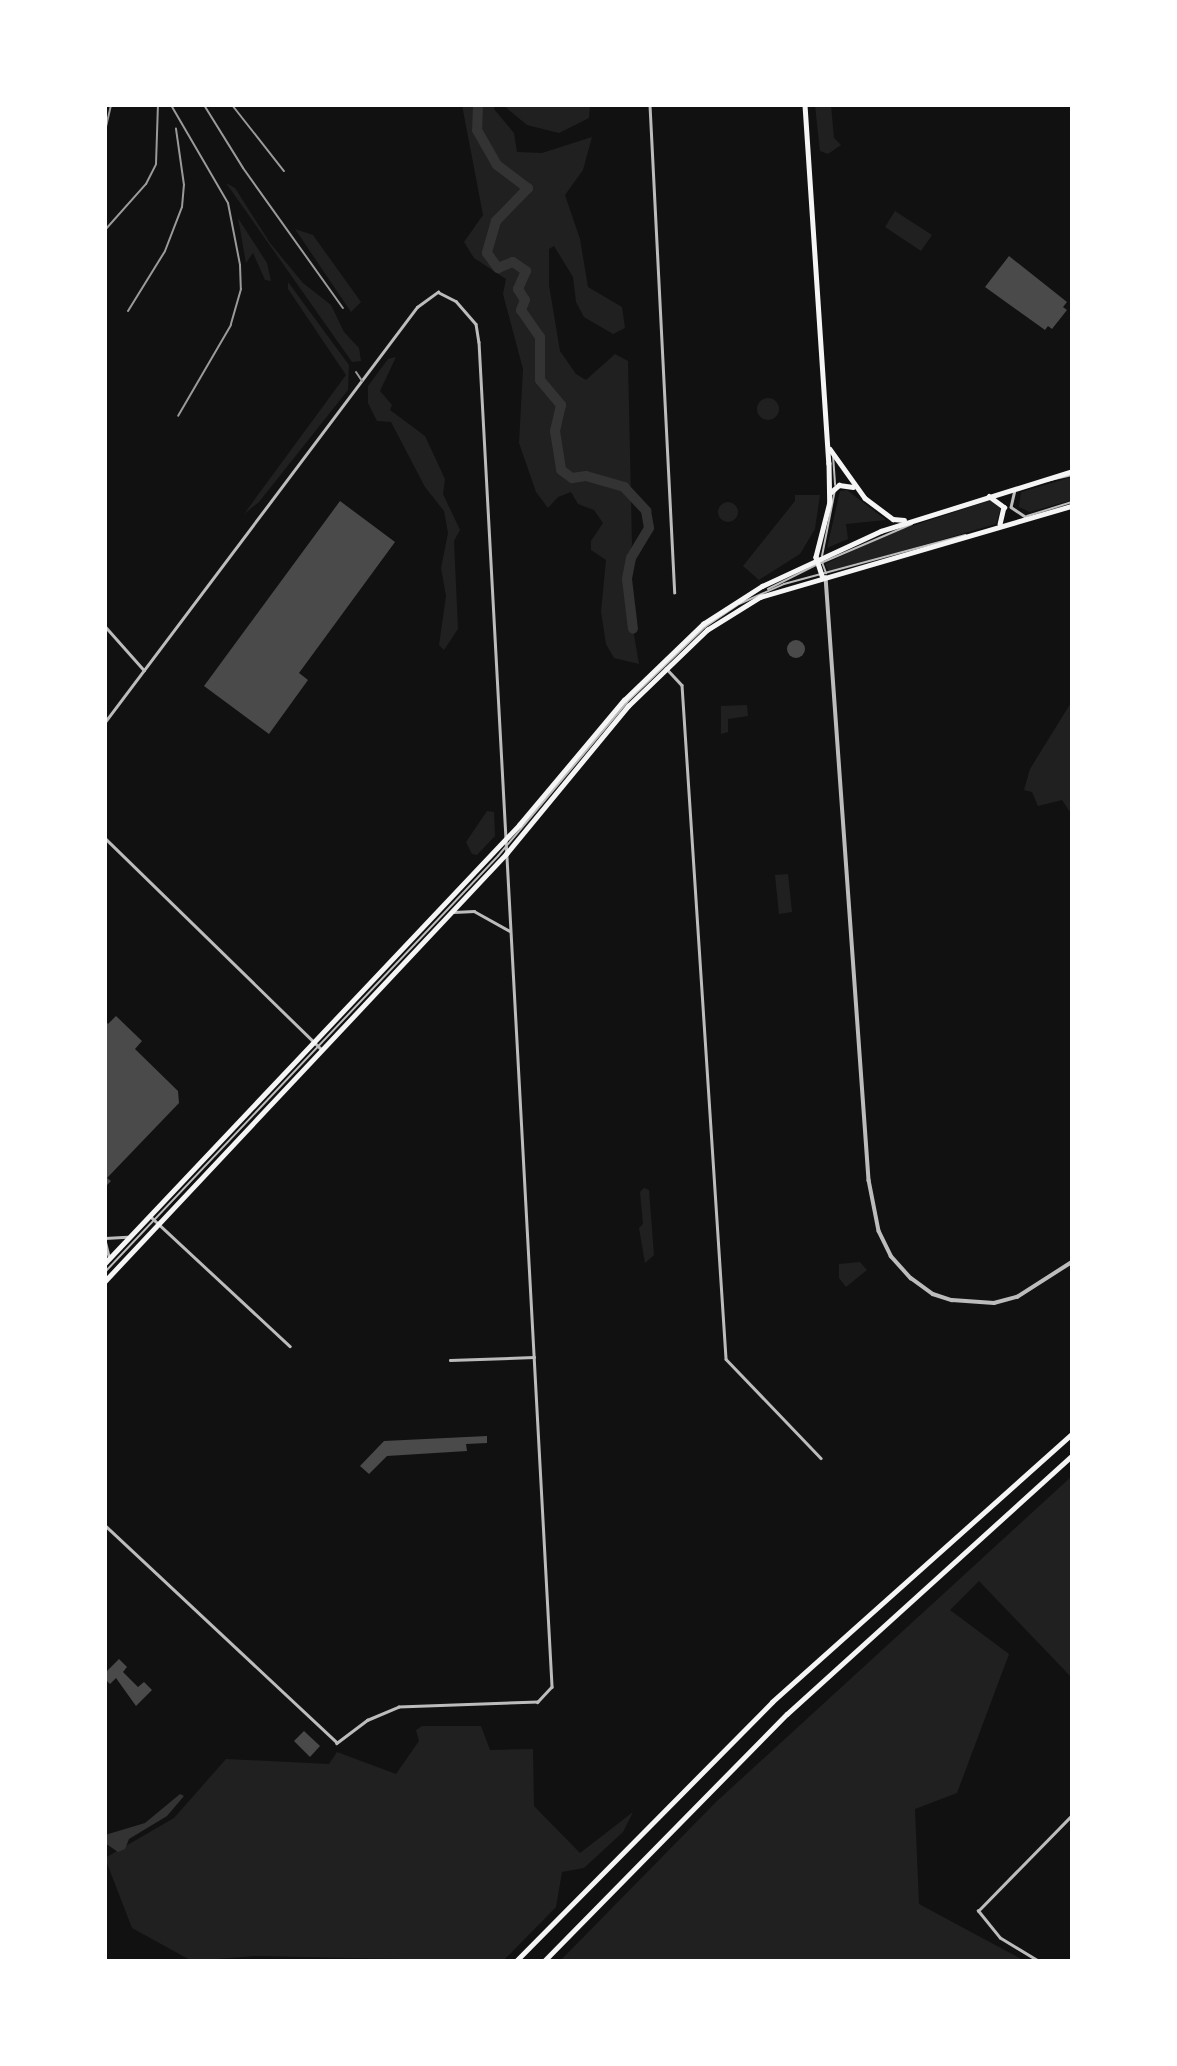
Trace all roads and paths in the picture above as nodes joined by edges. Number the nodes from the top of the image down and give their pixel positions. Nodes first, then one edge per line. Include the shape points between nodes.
1 (650, 105) edge
2 (805, 105) edge
3 (828, 445) junction
4 (832, 454) junction
5 (1072, 473) edge
6 (853, 486) junction
7 (1017, 487) junction
8 (835, 488) junction
9 (830, 494) junction
10 (987, 496) junction
11 (1072, 504) edge
12 (1026, 517) junction
13 (908, 520) junction
14 (999, 525) junction
15 (819, 562) junction
16 (824, 576) junction
17 (763, 589) junction
18 (675, 592) dead end
19 (105, 626) edge
20 (666, 668) junction
21 (144, 670) junction
22 (105, 722) edge
23 (105, 838) edge
24 (505, 841) junction
25 (505, 848) junction
26 (506, 854) junction
27 (450, 904) junction
28 (454, 912) junction
29 (510, 931) junction
30 (338, 1017) junction
31 (347, 1024) junction
32 (338, 1025) junction
33 (318, 1046) junction
34 (155, 1220) junction
35 (130, 1237) junction
36 (105, 1239) edge
37 (105, 1262) edge
38 (1072, 1262) edge
39 (105, 1272) edge
40 (105, 1281) edge
41 (290, 1346) dead end
42 (535, 1357) junction
43 (450, 1360) dead end
44 (1072, 1434) edge
45 (1072, 1456) edge
46 (821, 1458) dead end
47 (105, 1526) edge
48 (1072, 1815) edge
49 (516, 1961) edge
50 (544, 1961) edge
51 (1038, 1961) edge

1 - 18 street
2 - 3 main road
3 - 4 main road
3 - 9 main road
4 - 6 main road
4 - 8 lane
5 - 7 main road
6 - 8 main road
6 - 13 main road via 893,519
7 - 10 main road
7 - 12 street via 1011,507
8 - 9 main road
8 - 15 lane via 832,521
9 - 15 main road
10 - 13 main road
10 - 14 main road via 1004,507
10 - 15 lane
11 - 12 main road
12 - 14 main road
13 - 15 main road
14 - 16 main road
15 - 16 main road
15 - 17 main road
16 - 17 lane
16 - 20 main road via 773,593 723,618
16 - 38 street via 869,1180 879,1231 891,1256 911,1278 933,1294 952,1300 994,1303 1017,1297
17 - 24 main road via 703,624 660,663
17 - 25 lane via 721,615 663,666 606,725
19 - 21 street
20 - 26 main road via 608,728
20 - 46 street via 682,685 724,1348 731,1366
21 - 22 street
21 - 24 street via 417,307 438,292 466,311 478,334
23 - 33 street
24 - 25 street
24 - 27 main road
25 - 26 street
25 - 27 lane
26 - 28 main road
26 - 29 street
27 - 28 main road
27 - 30 main road
27 - 32 lane
28 - 29 street via 474,911
28 - 31 main road
29 - 42 street
30 - 32 main road
30 - 33 main road
31 - 32 main road
31 - 33 main road
32 - 33 lane
33 - 34 main road
33 - 34 main road
34 - 35 main road
34 - 39 lane
34 - 40 main road
34 - 41 street
35 - 36 street
35 - 37 main road
36 - 37 street via 110,1255
42 - 43 street
42 - 47 street via 553,1681 550,1692 538,1702 399,1707 369,1720 337,1743
44 - 49 main road via 772,1702
45 - 50 main road via 787,1714
48 - 51 street via 978,1911 1014,1950

